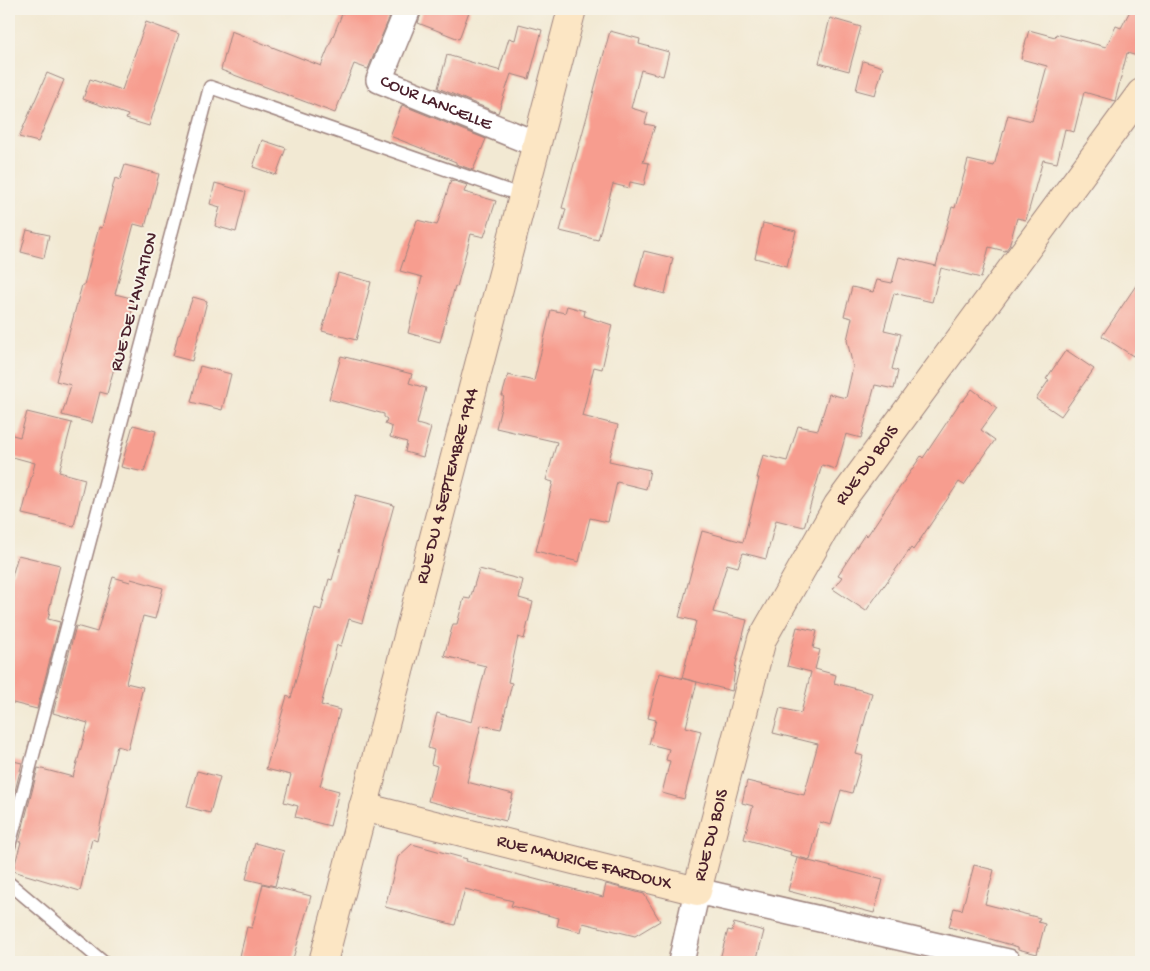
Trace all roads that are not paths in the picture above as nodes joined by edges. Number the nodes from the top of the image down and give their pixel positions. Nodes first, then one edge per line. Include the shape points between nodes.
1 (408, 9) edge
2 (572, 9) edge
3 (1141, 93) edge
4 (536, 144) junction
5 (522, 196) junction
6 (363, 807) junction
7 (9, 846) edge
8 (9, 883) edge
9 (697, 891) junction
10 (103, 962) edge
11 (323, 962) edge
12 (681, 962) edge
13 (1008, 962) edge

1 - 4 street, COUR LANCELLE via 379,80
2 - 4 street, RUE DU 4 SEPTEMBRE 1944
3 - 9 street, RUE DU BOIS via 838,505 762,638
4 - 5 street, RUE DU 4 SEPTEMBRE 1944
5 - 6 street, RUE DU 4 SEPTEMBRE 1944
5 - 7 lane, RUE DE L'AVIATION via 210,87
6 - 9 street, RUE MAURICE FARDOUX
6 - 11 street, RUE DU 4 SEPTEMBRE 1944
8 - 10 lane
9 - 12 street
9 - 13 street, RUE MAURICE FARDOUX

